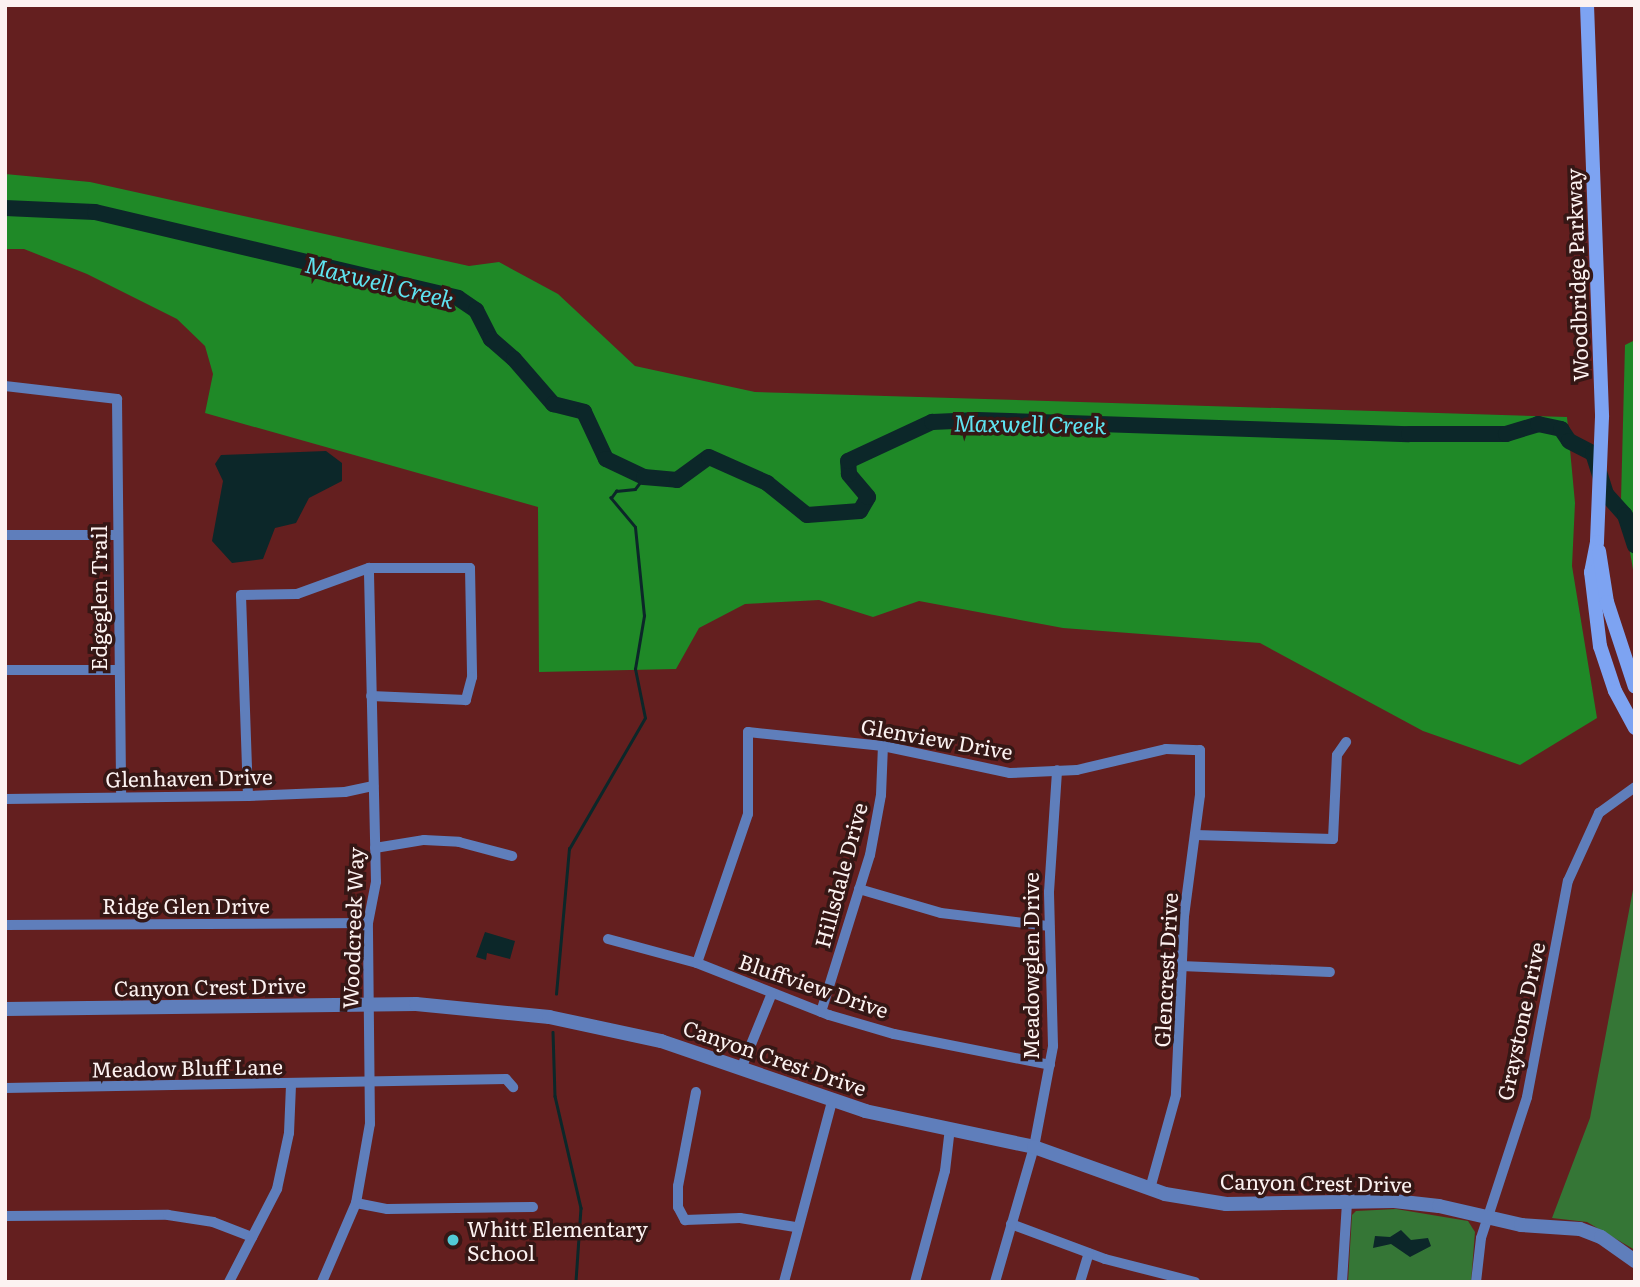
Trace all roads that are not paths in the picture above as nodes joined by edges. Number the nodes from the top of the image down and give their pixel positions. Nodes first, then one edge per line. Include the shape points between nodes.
1 (1587, 5) edge
2 (5, 386) edge
3 (5, 535) edge
4 (117, 536) junction
5 (1597, 542) junction
6 (369, 568) junction
7 (5, 670) edge
8 (117, 670) junction
9 (1635, 687) edge
10 (372, 696) junction
11 (1635, 728) edge
12 (1346, 742) dead end
13 (883, 746) junction
14 (1200, 750) joint
15 (1057, 770) junction
16 (373, 786) junction
17 (1635, 787) edge
18 (248, 796) junction
19 (121, 797) junction
20 (5, 799) edge
21 (1195, 835) junction
22 (375, 848) junction
23 (512, 856) dead end
24 (859, 889) junction
25 (368, 923) junction
26 (5, 925) edge
27 (1049, 926) junction
28 (608, 939) dead end
29 (697, 963) junction
30 (1181, 967) junction
31 (1330, 972) dead end
32 (772, 993) junction
33 (369, 1005) junction
34 (5, 1009) edge
35 (821, 1012) junction
36 (1050, 1065) junction
37 (741, 1069) junction
38 (370, 1084) junction
39 (291, 1086) junction
40 (513, 1087) dead end
41 (5, 1088) edge
42 (696, 1092) dead end
43 (832, 1101) junction
44 (950, 1128) junction
45 (1034, 1147) junction
46 (1150, 1189) junction
47 (1347, 1202) junction
48 (356, 1203) junction
49 (533, 1207) dead end
50 (5, 1216) edge
51 (1487, 1217) junction
52 (1011, 1224) junction
53 (795, 1227) junction
54 (252, 1237) junction
55 (1089, 1253) junction
56 (1635, 1261) edge
57 (229, 1282) edge
58 (322, 1282) edge
59 (784, 1282) edge
60 (915, 1282) edge
61 (995, 1282) edge
62 (1080, 1282) edge
63 (1195, 1282) edge
64 (1342, 1282) edge
65 (1476, 1282) edge

1 - 5 main road, Woodbridge Parkway via 1602,417
2 - 4 street, Edgeglen Trail via 117,399
3 - 4 street
4 - 8 street, Edgeglen Trail
5 - 9 main road, Woodbridge Parkway via 1607,602
5 - 11 main road, Woodbridge Parkway via 1591,572 1600,646 1615,691
6 - 10 street, Woodcreek Way
6 - 10 street via 470,568 472,677 466,700
6 - 18 street via 297,594 241,595
7 - 8 street
8 - 19 street, Edgeglen Trail
10 - 16 street, Woodcreek Way
12 - 21 street via 1337,755 1334,839
13 - 15 street, Glenview Drive via 1010,773
13 - 24 street, Hillsdale Drive via 877,825
13 - 29 street, Glenview Drive via 748,732 748,814
14 - 15 street, Glenview Drive via 1166,749 1077,770
14 - 21 street, Glencrest Drive
15 - 27 street, Meadowglen Drive
16 - 18 street, Glenhaven Drive via 345,792
16 - 22 street, Woodcreek Way
17 - 51 street, Graystone Drive via 1599,813 1578,851 1568,881 1527,1097
18 - 19 street, Glenhaven Drive
19 - 20 street, Glenhaven Drive
21 - 30 street, Glencrest Drive
22 - 23 street via 424,840 459,842
22 - 25 street, Woodcreek Way via 376,882
24 - 27 street via 941,914
24 - 35 street, Hillsdale Drive
25 - 26 street, Ridge Glen Drive
25 - 33 street, Woodcreek Way
27 - 36 street, Meadowglen Drive
28 - 29 street, Bluffview Drive
29 - 32 street, Bluffview Drive
30 - 31 street
30 - 46 street, Glencrest Drive via 1176,1094
32 - 35 street, Bluffview Drive
32 - 37 street
33 - 34 street, Canyon Crest Drive
33 - 37 street, Canyon Crest Drive via 488,1009 605,1026
33 - 38 street, Woodcreek Way
35 - 36 street, Bluffview Drive via 894,1034
36 - 45 street, Meadowglen Drive
37 - 43 street, Canyon Crest Drive
38 - 39 street, Meadow Bluff Lane
38 - 40 street, Meadow Bluff Lane via 506,1079
38 - 48 street, Woodcreek Way via 370,1124
39 - 41 street, Meadow Bluff Lane
39 - 54 street via 289,1133 277,1189
42 - 53 street via 678,1185 678,1207 685,1220 740,1218
43 - 44 street, Canyon Crest Drive
43 - 53 street
44 - 45 street, Canyon Crest Drive
44 - 60 street via 945,1171
45 - 46 street, Canyon Crest Drive
45 - 52 street, Meadowglen Drive
46 - 47 street, Canyon Crest Drive via 1226,1204
47 - 51 street, Canyon Crest Drive via 1405,1202
47 - 64 street
48 - 49 street via 387,1209
48 - 58 street, Woodcreek Way
50 - 54 street via 167,1215 213,1222
51 - 56 street, Canyon Crest Drive via 1580,1228
51 - 65 street, Graystone Drive
52 - 55 street
52 - 61 street, Meadowglen Drive
53 - 59 street
54 - 57 street
55 - 62 street
55 - 63 street

